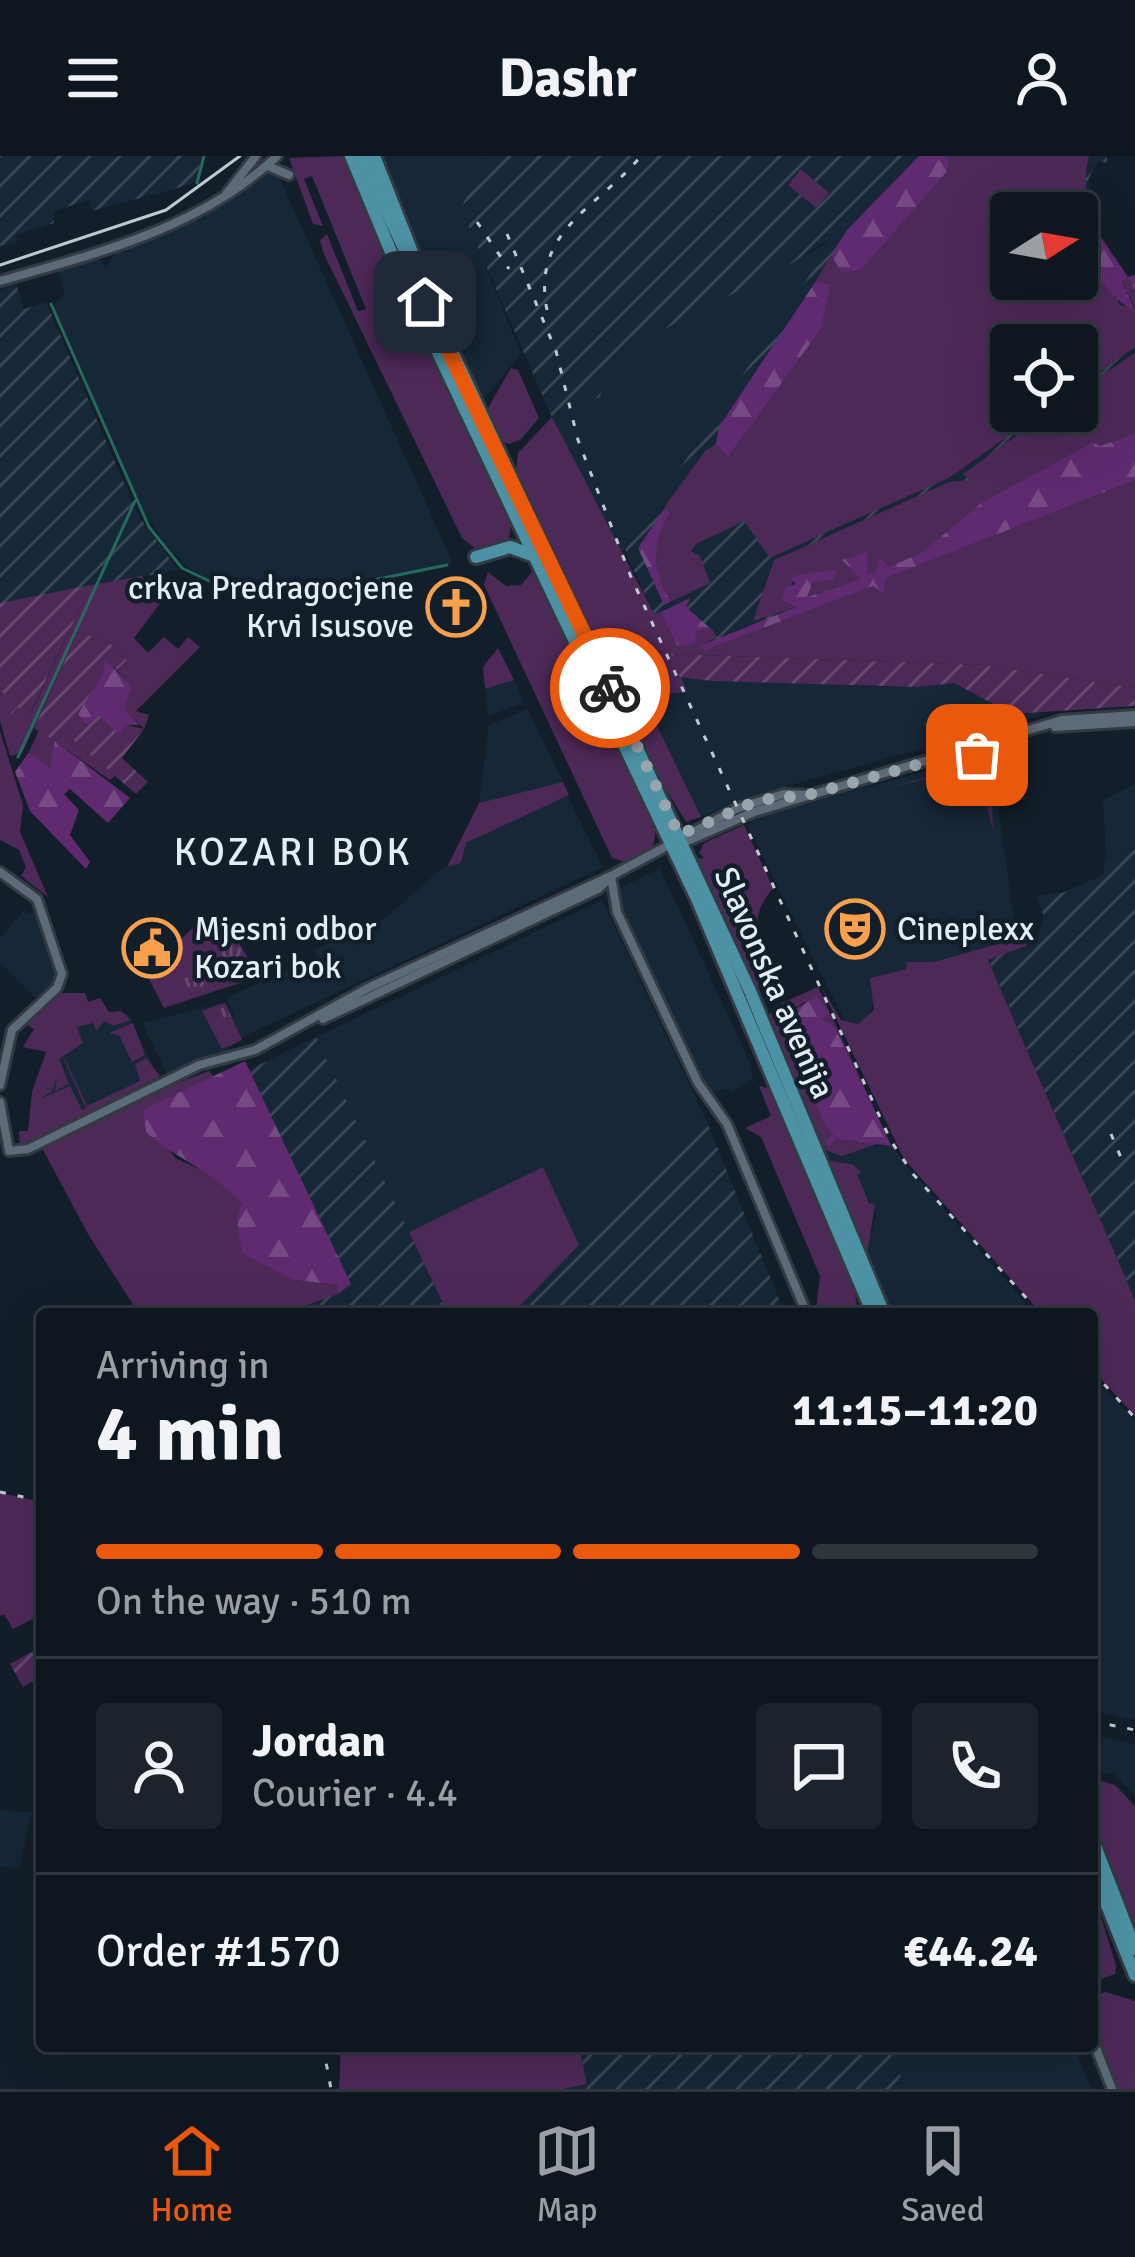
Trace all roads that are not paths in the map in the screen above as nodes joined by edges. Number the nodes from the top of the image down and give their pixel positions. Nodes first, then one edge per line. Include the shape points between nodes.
1 (256, 156) edge
2 (277, 156) edge
3 (351, 156) edge
4 (362, 156) edge
5 (374, 156) edge
6 (267, 166) junction
7 (246, 168) junction
8 (289, 175) dead end
9 (249, 181) junction
10 (223, 199) junction
11 (0, 281) edge
12 (440, 333) junction
13 (508, 505) junction
14 (501, 550) junction
15 (532, 556) junction
16 (479, 562) dead end
17 (1135, 719) edge
18 (678, 842) junction
19 (0, 872) edge
20 (611, 876) junction
21 (598, 889) junction
22 (612, 895) junction
23 (312, 1022) junction
24 (0, 1085) edge
25 (0, 1102) edge
26 (804, 1308) edge
27 (871, 1308) edge
28 (881, 1308) edge
29 (1098, 1853) edge
30 (1098, 1883) edge
31 (1135, 1949) edge
32 (1135, 1975) edge
33 (1097, 2052) edge
34 (1112, 2089) edge

1 - 7 street
2 - 6 street
3 - 13 main road, Slavonska avenija
4 - 12 main road, Slavonska avenija
5 - 12 main road
6 - 8 street
6 - 9 street
7 - 9 street
7 - 10 street
9 - 10 street
10 - 11 street via 158,231
12 - 18 main road, Slavonska avenija
13 - 14 main road via 514,529
13 - 15 main road, Slavonska avenija
14 - 15 main road
14 - 16 main road
15 - 18 main road, Slavonska avenija
17 - 18 street via 1077,717 977,755 759,800
18 - 20 street
18 - 27 main road, Slavonska avenija
18 - 28 main road, Slavonska avenija
19 - 24 street via 33,894 62,978 8,1036
20 - 21 street
20 - 22 street
20 - 23 street
21 - 22 street
21 - 23 street
22 - 26 street via 700,1087 727,1124
23 - 25 street via 240,1057 199,1065 36,1145 9,1151
29 - 31 main road
30 - 32 main road
33 - 34 street

